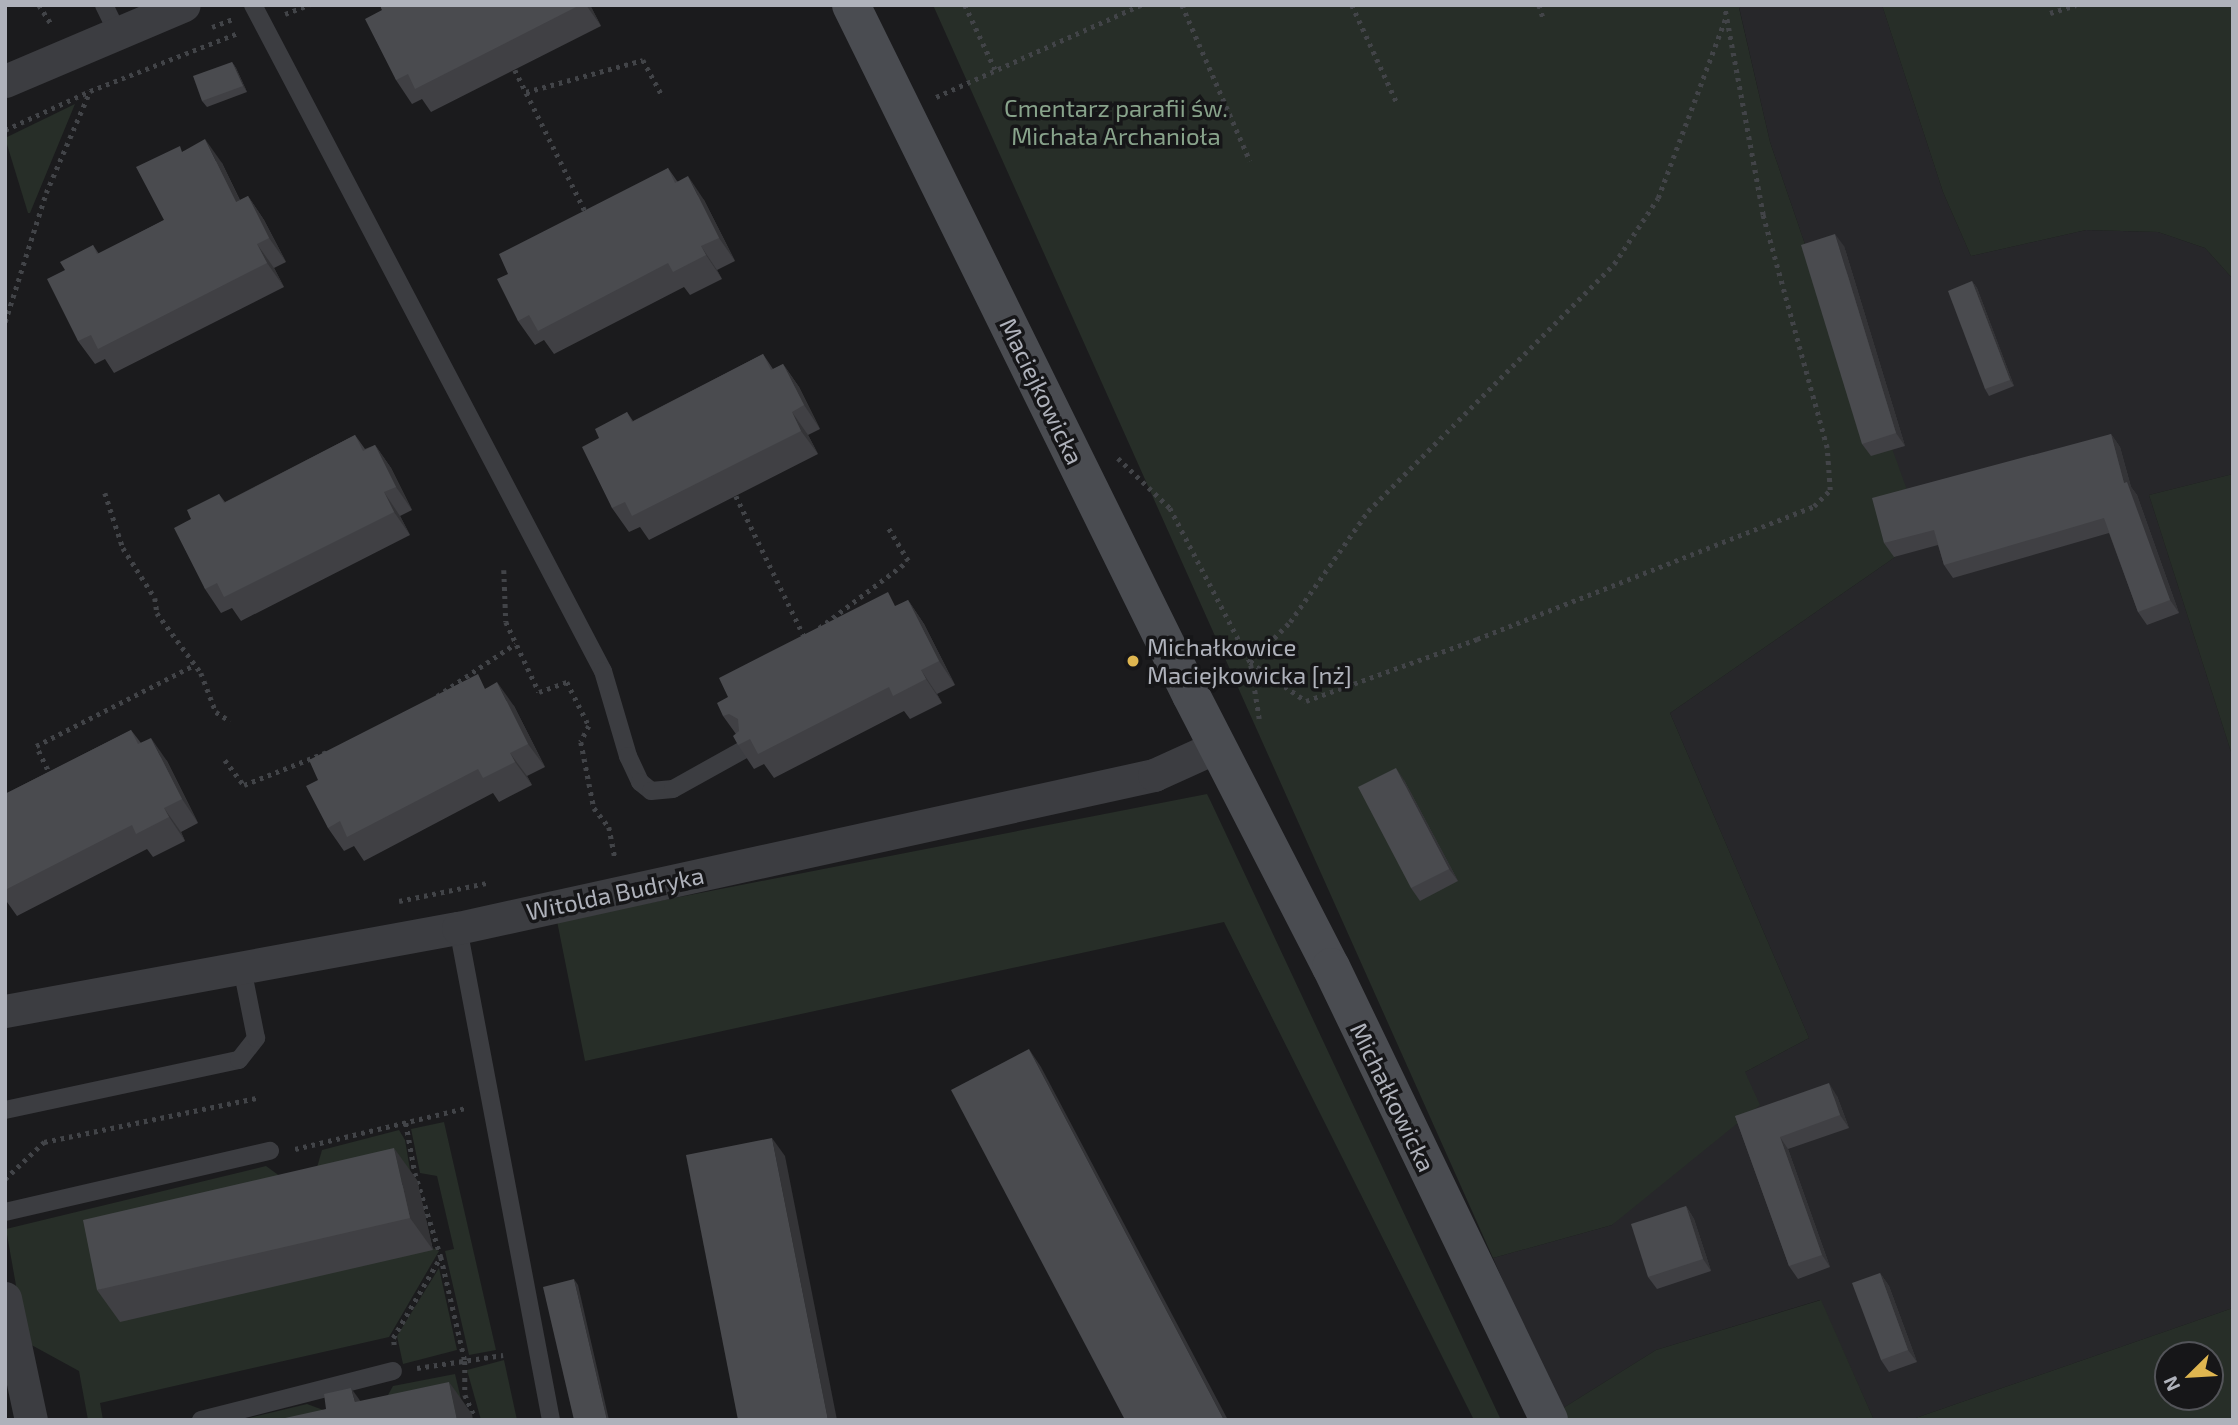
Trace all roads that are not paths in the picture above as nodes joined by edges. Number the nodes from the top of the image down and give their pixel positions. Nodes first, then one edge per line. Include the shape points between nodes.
1 (184, 5) edge
2 (253, 5) edge
3 (851, 5) edge
4 (110, 19) edge
5 (5, 81) edge
6 (745, 749) edge
7 (1225, 761) junction
8 (458, 928) junction
9 (242, 968) junction
10 (5, 1012) edge
11 (5, 1110) edge
12 (270, 1151) road end
13 (5, 1212) edge
14 (5, 1298) edge
15 (393, 1371) road end
16 (30, 1420) edge
17 (201, 1420) edge
18 (551, 1420) edge
19 (1549, 1420) edge

1 - 4 street
2 - 6 lane via 603,671 640,782 651,791 673,789
3 - 7 street, Maciejkowicka
4 - 5 street
7 - 8 street, Witolda Budryka
7 - 19 street, Michałkowicka via 1331,967
8 - 9 street, Witolda Budryka
8 - 18 lane
9 - 10 street, Witolda Budryka
9 - 11 lane via 256,1038 239,1060
12 - 13 lane
14 - 16 street
15 - 17 lane

